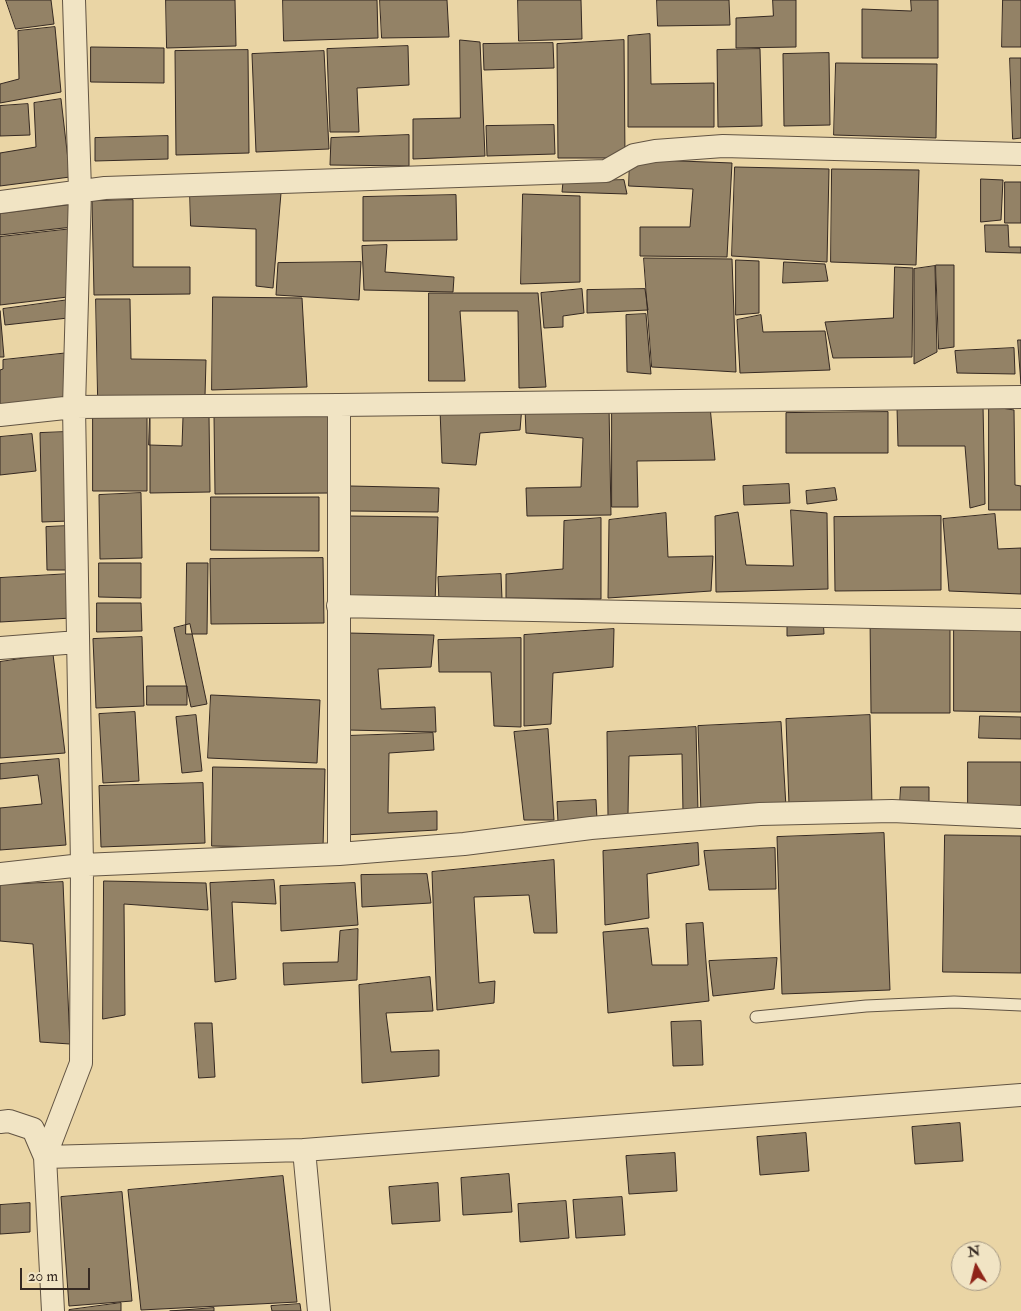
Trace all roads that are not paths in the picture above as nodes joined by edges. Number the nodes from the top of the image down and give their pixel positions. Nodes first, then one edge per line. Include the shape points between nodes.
1 (74, 0) edge
2 (1021, 154) edge
3 (80, 191) junction
4 (0, 202) edge
5 (1021, 397) edge
6 (339, 405) junction
7 (74, 407) junction
8 (0, 415) edge
9 (338, 606) junction
10 (1021, 620) edge
11 (78, 642) junction
12 (0, 648) edge
13 (1021, 817) edge
14 (339, 854) junction
15 (82, 865) junction
16 (0, 874) edge
17 (1021, 1005) edge
18 (756, 1017) dead end
19 (1021, 1095) edge
20 (0, 1122) edge
21 (304, 1150) junction
22 (45, 1157) junction
23 (53, 1311) edge
24 (319, 1311) edge

1 - 3 street
2 - 3 street via 723,146 634,155 606,171
3 - 4 street
3 - 7 street
5 - 6 street
6 - 7 street
6 - 9 street
7 - 8 street
7 - 11 street
9 - 10 street
9 - 14 street
11 - 12 street
11 - 15 street
13 - 14 street via 892,811 760,814
14 - 15 street
15 - 16 street
15 - 22 street via 81,1063
17 - 18 lane via 954,1002 866,1006
19 - 21 street
20 - 22 street via 9,1121 33,1129
21 - 22 street
21 - 24 street
22 - 23 street

